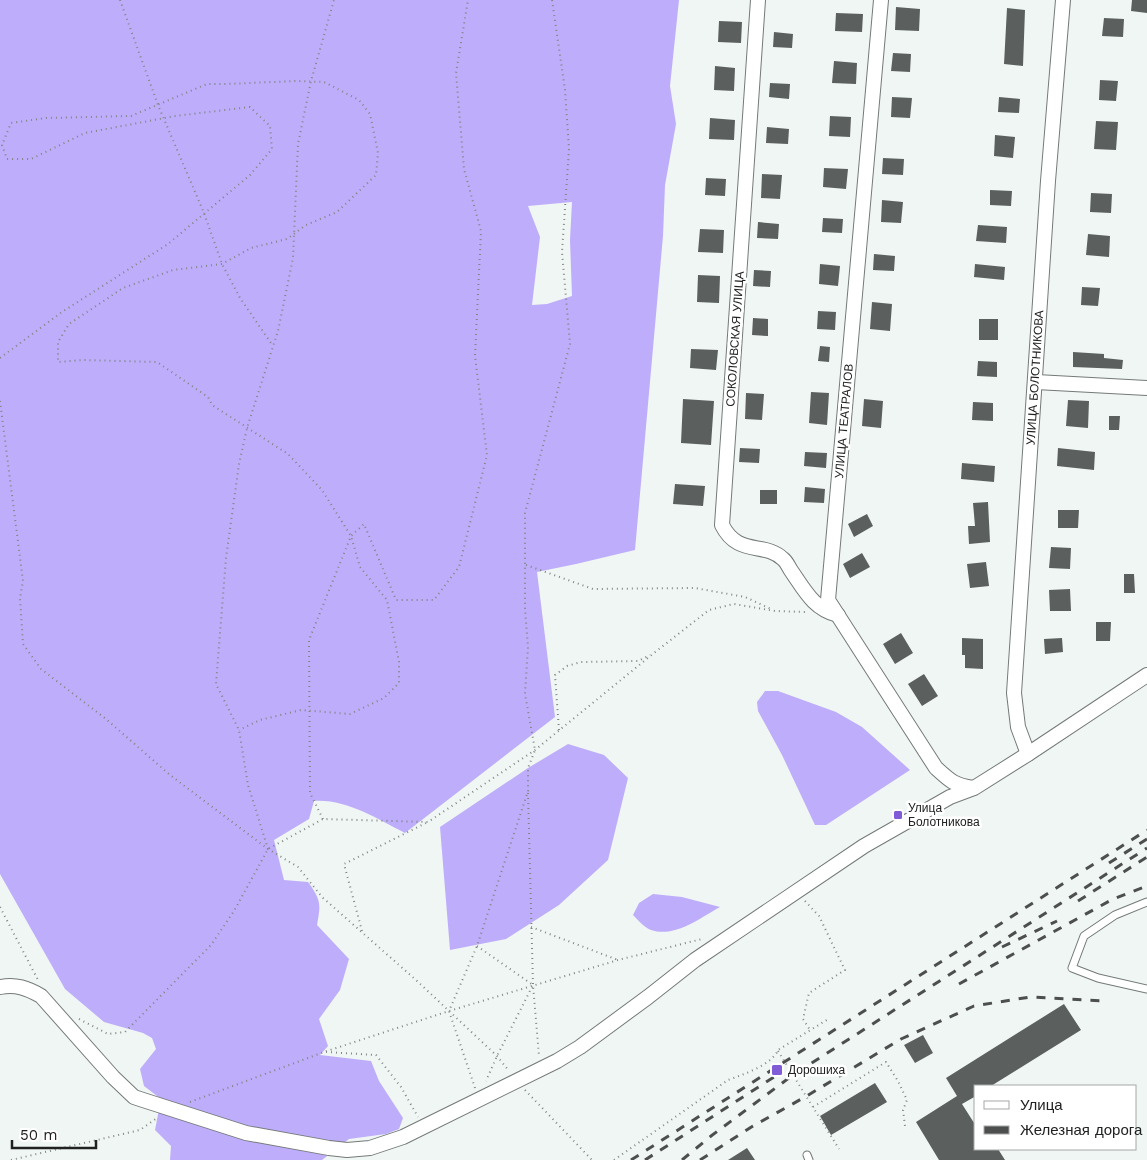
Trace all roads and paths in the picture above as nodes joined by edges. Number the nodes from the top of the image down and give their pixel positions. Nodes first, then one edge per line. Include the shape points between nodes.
1 (120, 0) edge
2 (334, 0) edge
3 (468, 0) edge
4 (552, 0) edge
5 (758, 0) edge
6 (881, 0) edge
7 (1063, 0) edge
8 (311, 82) junction
9 (158, 105) junction
10 (163, 118) junction
11 (204, 214) junction
12 (295, 233) junction
13 (222, 264) junction
14 (273, 346) junction
15 (0, 358) edge
16 (1036, 382) junction
17 (1147, 388) edge
18 (0, 401) edge
19 (247, 428) junction
20 (351, 536) junction
21 (526, 565) junction
22 (774, 611) junction
23 (833, 614) junction
24 (654, 652) junction
25 (1147, 675) edge
26 (310, 710) junction
27 (239, 730) junction
28 (559, 730) junction
29 (535, 750) junction
30 (1028, 754) junction
31 (974, 788) junction
32 (528, 791) junction
33 (323, 819) junction
34 (428, 822) junction
35 (268, 849) junction
36 (804, 900) dead end
37 (1147, 902) edge
38 (0, 907) edge
39 (531, 927) junction
40 (362, 931) junction
41 (706, 938) dead end
42 (477, 946) junction
43 (618, 960) junction
44 (533, 985) junction
45 (0, 988) edge
46 (1147, 989) edge
47 (48, 1003) junction
48 (449, 1011) junction
49 (74, 1016) dead end
50 (830, 1018) dead end
51 (810, 1030) junction
52 (778, 1050) junction
53 (324, 1052) junction
54 (497, 1056) junction
55 (540, 1070) junction
56 (516, 1081) junction
57 (478, 1100) junction
58 (187, 1103) dead end
59 (813, 1107) junction
60 (169, 1110) junction
61 (424, 1126) junction
62 (905, 1126) dead end
63 (839, 1148) dead end
64 (11, 1160) edge
65 (592, 1160) edge
66 (614, 1160) edge

1 - 9 path
2 - 8 path
3 - 20 path via 456,73 464,168 481,231 475,356 487,455 458,568 434,600 396,600 364,524
4 - 21 path via 570,149 562,252 570,344 525,513
5 - 23 street, СОКОЛОВСКАЯ УЛИЦА via 722,525 739,544 783,559 813,603
6 - 23 street, УЛИЦА ТЕАТРАЛОВ via 828,600
7 - 16 street, УЛИЦА БОЛОТНИКОВА
8 - 9 path via 207,84
8 - 12 path via 298,144
8 - 12 path via 324,82 359,100 370,114 378,153 376,175 337,212
9 - 10 path
9 - 10 path via 131,116 46,118 11,123 2,145 7,159 31,160 85,133
10 - 11 path
10 - 11 path via 250,107 270,126 272,149 250,175
11 - 13 path
11 - 15 path via 168,244 62,312
12 - 13 path via 287,239 251,248
12 - 14 path via 293,258
13 - 14 path via 240,298
13 - 19 path via 173,270 123,288 69,324 58,342 58,362 157,362 208,397 212,406
14 - 19 path
16 - 17 street
16 - 30 street, УЛИЦА БОЛОТНИКОВА via 1014,693 1018,727
18 - 35 path via 24,581 20,598 23,644 41,669 106,719 170,775
19 - 20 path via 288,454 322,490
19 - 27 path via 226,558 216,684
20 - 26 path via 309,640
20 - 26 path via 360,567 387,600 399,662 399,683 384,698 350,714
21 - 22 path via 593,589 695,588 745,597
21 - 29 path via 528,647 525,694
22 - 23 path
22 - 24 path via 734,604 709,610
23 - 31 street, УЛИЦА ТЕАТРАЛОВ via 936,768 949,781
24 - 28 path
24 - 28 path via 638,661 581,662 567,666 555,675
25 - 30 street
26 - 27 path via 260,720
26 - 33 path via 310,793
27 - 35 path via 248,786
28 - 29 path
29 - 32 path via 528,768
29 - 34 path
30 - 31 street
31 - 55 street via 950,797 864,846 695,960 580,1047
32 - 39 path
32 - 42 path
33 - 34 path
33 - 35 path
34 - 40 path via 344,864
35 - 40 path via 298,867 322,897
35 - 49 path via 212,945 125,1032 108,1034
36 - 51 path via 819,916 845,970 809,993 803,1019
37 - 46 lane via 1115,916 1084,936 1072,968 1098,978
38 - 47 path
39 - 43 path
39 - 44 path
40 - 48 path
41 - 43 path
42 - 44 path
42 - 48 path
43 - 44 path
44 - 48 path
44 - 54 path
44 - 55 path
45 - 47 street via 10,985 26,988
47 - 60 street via 134,1097
48 - 53 path
48 - 54 path
48 - 57 path
50 - 51 path
51 - 52 path
52 - 59 path
52 - 66 path via 776,1056 749,1073 728,1080
53 - 58 path
53 - 61 path via 376,1055 401,1087
54 - 56 path
54 - 57 path
55 - 56 street
56 - 57 street
56 - 65 path
57 - 61 street
59 - 62 path via 886,1062 907,1100 903,1110
59 - 63 path
60 - 61 street via 246,1133 347,1150 382,1145
60 - 64 path via 140,1130

